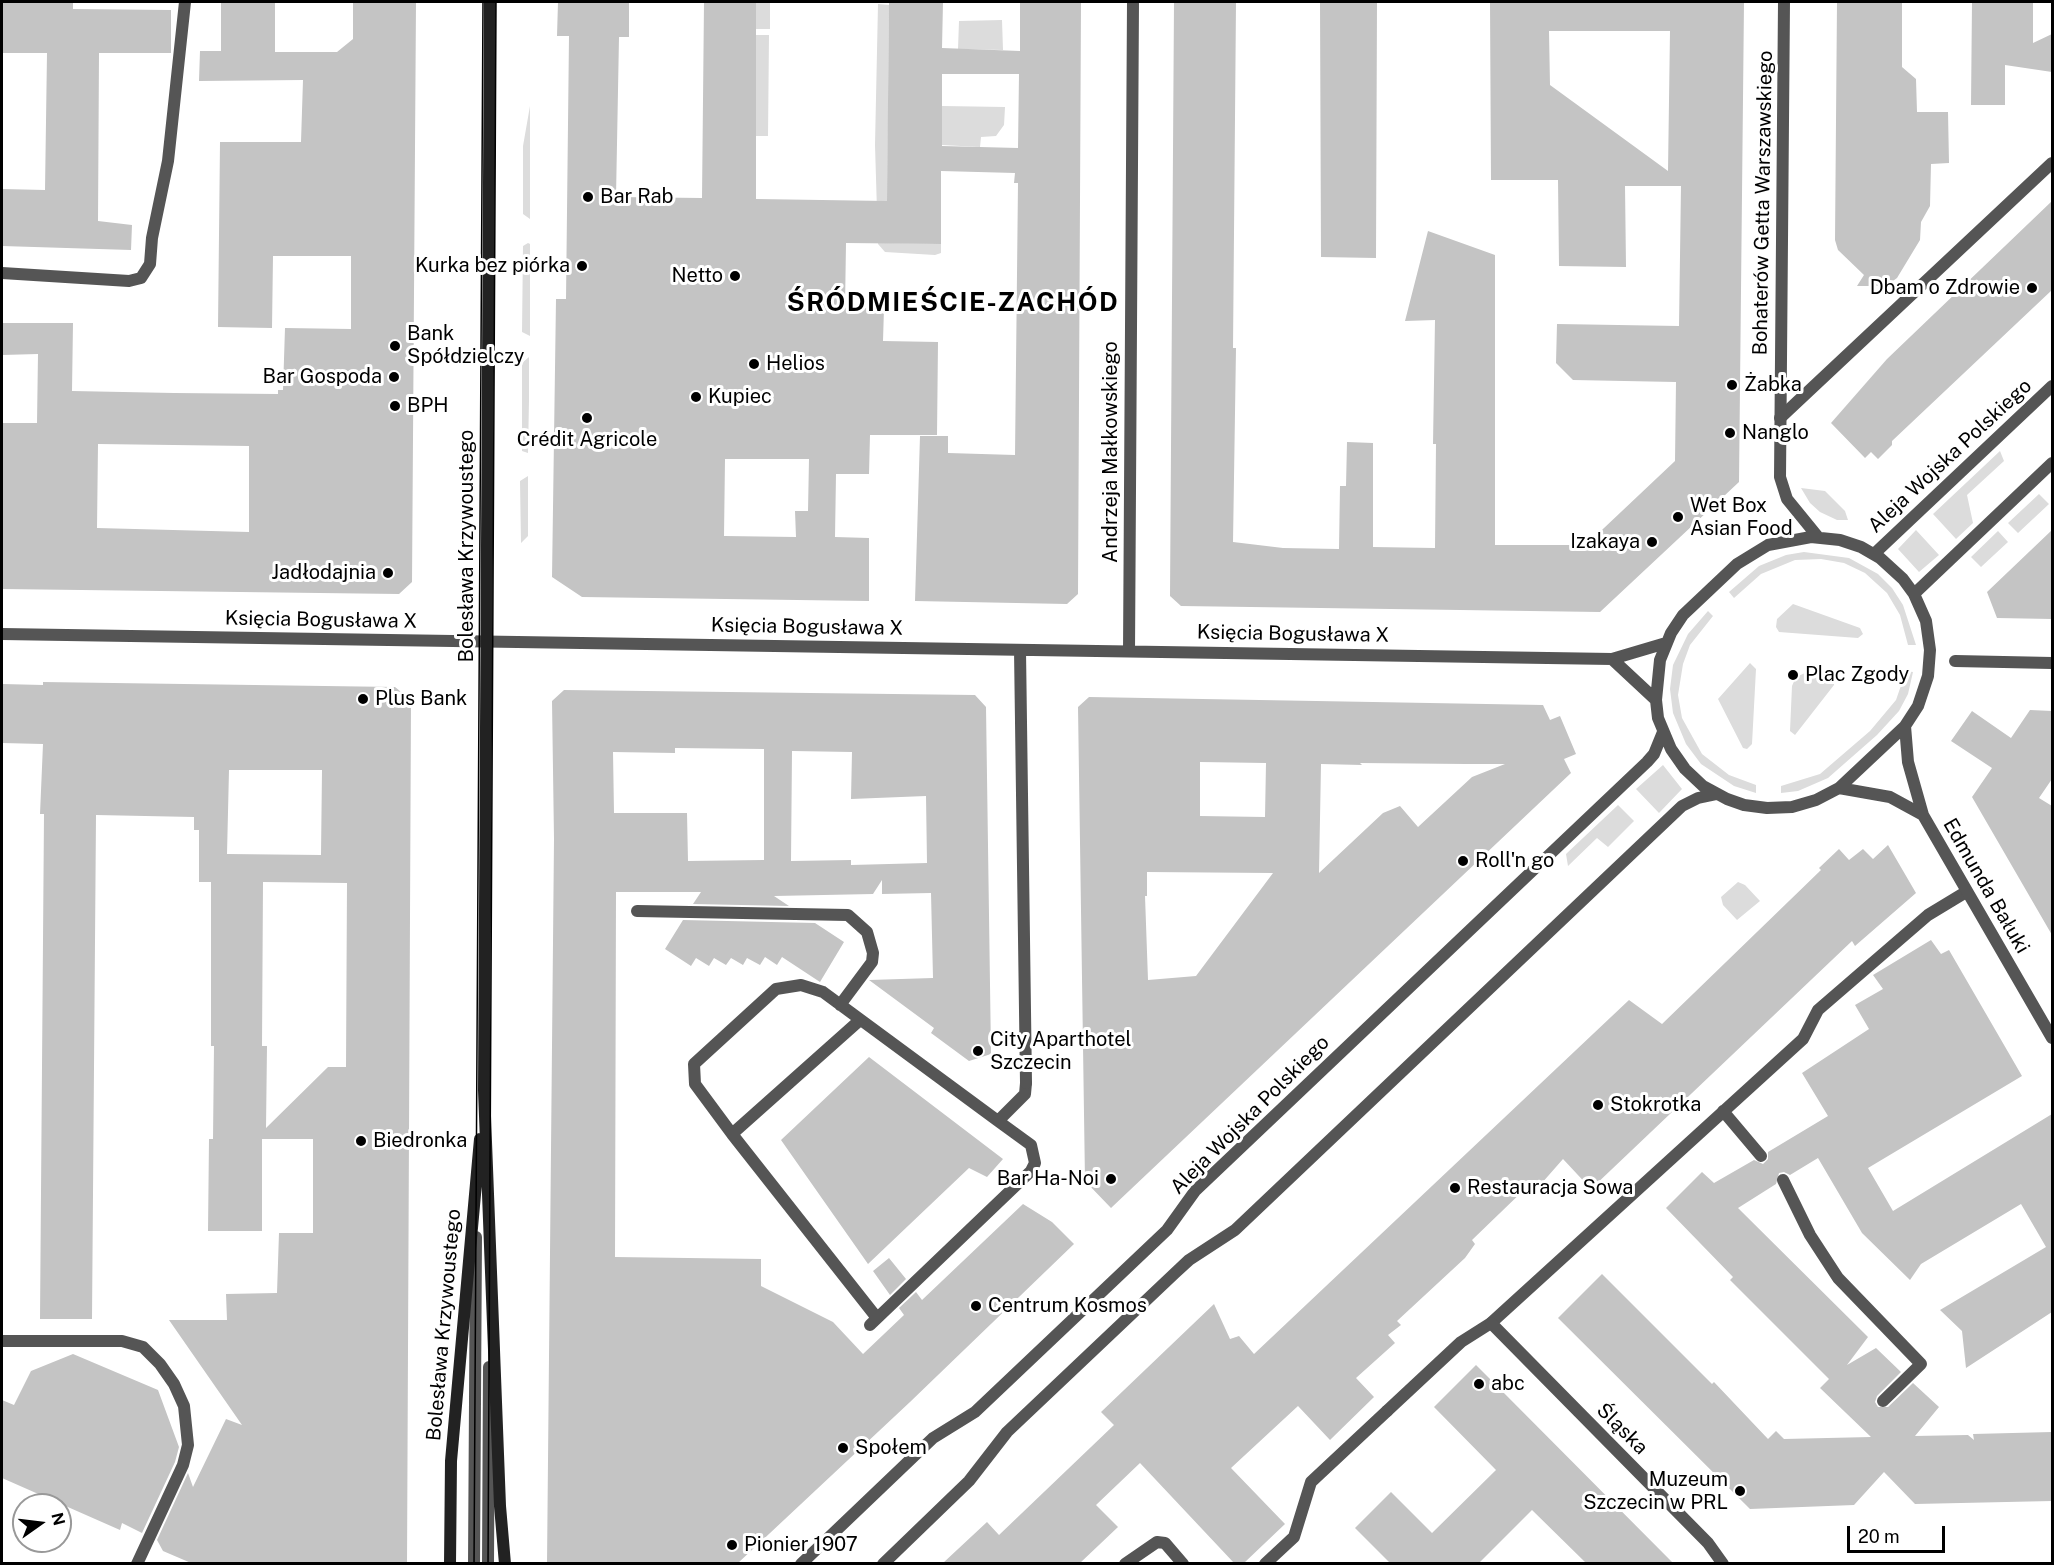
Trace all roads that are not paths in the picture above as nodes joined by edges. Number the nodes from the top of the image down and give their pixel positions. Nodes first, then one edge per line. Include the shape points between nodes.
1 (185, 2) edge
2 (490, 2) edge
3 (1133, 2) edge
4 (1784, 2) edge
5 (2052, 163) edge
6 (2, 273) edge
7 (2052, 386) edge
8 (1780, 418) junction
9 (2052, 463) edge
10 (1818, 537) junction
11 (1874, 554) junction
12 (1914, 594) junction
13 (2, 634) edge
14 (486, 642) junction
15 (1666, 643) junction
16 (1020, 650) junction
17 (1129, 651) junction
18 (1612, 659) junction
19 (1955, 661) dead end
20 (2052, 663) edge
21 (1656, 700) junction
22 (1905, 726) junction
23 (1663, 732) junction
24 (1839, 788) junction
25 (1717, 794) junction
26 (1923, 815) junction
27 (1966, 892) junction
28 (637, 911) dead end
29 (840, 1005) junction
30 (860, 1020) junction
31 (2052, 1038) edge
32 (484, 1090) junction
33 (1723, 1111) junction
34 (999, 1121) junction
35 (732, 1134) junction
36 (1761, 1156) dead end
37 (476, 1175) junction
38 (1783, 1180) dead end
39 (490, 1249) junction
40 (1491, 1323) junction
41 (2, 1341) edge
42 (1883, 1401) dead end
43 (137, 1563) edge
44 (450, 1563) edge
45 (474, 1563) edge
46 (488, 1563) edge
47 (505, 1563) edge
48 (801, 1563) edge
49 (883, 1563) edge
50 (1125, 1563) edge
51 (1183, 1563) edge
52 (1265, 1563) edge
53 (1723, 1563) edge

1 - 6 street via 168,161 150,264 141,278 129,281
2 - 14 street, Bolesława Krzywoustego
3 - 17 street, Andrzeja Małkowskiego
4 - 8 street, Bohaterów Getta Warszawskiego
5 - 8 street
7 - 11 street, Aleja Wojska Polskiego
8 - 10 street, Bohaterów Getta Warszawskiego via 1782,488
9 - 12 street
10 - 11 street via 1840,540
10 - 15 street via 1779,542 1745,558 1683,615
11 - 12 street
12 - 22 street via 1928,630 1930,660 1924,692
13 - 14 street, Księcia Bogusława X
14 - 16 street, Księcia Bogusława X
14 - 32 street, Bolesława Krzywoustego
15 - 18 street, Księcia Bogusława X
15 - 21 street via 1657,670
16 - 17 street, Księcia Bogusława X
16 - 34 street via 1026,1083 1025,1094
17 - 18 street, Księcia Bogusława X
18 - 21 street
19 - 20 street
21 - 23 street
22 - 24 street
22 - 26 street, Edmunda Bałuki via 1908,762
23 - 25 street via 1681,764
23 - 48 street, Aleja Wojska Polskiego via 1647,762 1194,1191 1167,1230 975,1412 933,1438
24 - 25 street via 1816,800 1784,808 1748,806
24 - 26 street, Edmunda Bałuki via 1890,797
25 - 49 street via 1682,806 1235,1230 1189,1260 1007,1432 969,1482
26 - 27 street, Edmunda Bałuki
27 - 31 street, Edmunda Bałuki
27 - 33 street via 1928,915 1818,1010 1803,1039
28 - 29 street via 848,915 867,932 873,953 872,962
29 - 30 street
29 - 35 street via 813,987 776,989 694,1064 695,1084
30 - 34 street
30 - 35 street
32 - 37 street, Bolesława Krzywoustego
32 - 39 street, Bolesława Krzywoustego
33 - 36 street
33 - 40 street
34 - 35 street via 1031,1145 1035,1164 1031,1171 874,1321
37 - 44 street, Bolesława Krzywoustego via 452,1450
37 - 45 street
38 - 42 street via 1810,1235 1838,1278 1921,1364
39 - 46 street
39 - 47 street, Bolesława Krzywoustego
40 - 52 street via 1461,1341 1311,1482 1294,1537
40 - 53 street, Śląska via 1708,1543
41 - 43 street via 122,1341 143,1347 174,1384 184,1406 188,1445 183,1465
50 - 51 street via 1157,1542 1165,1543

